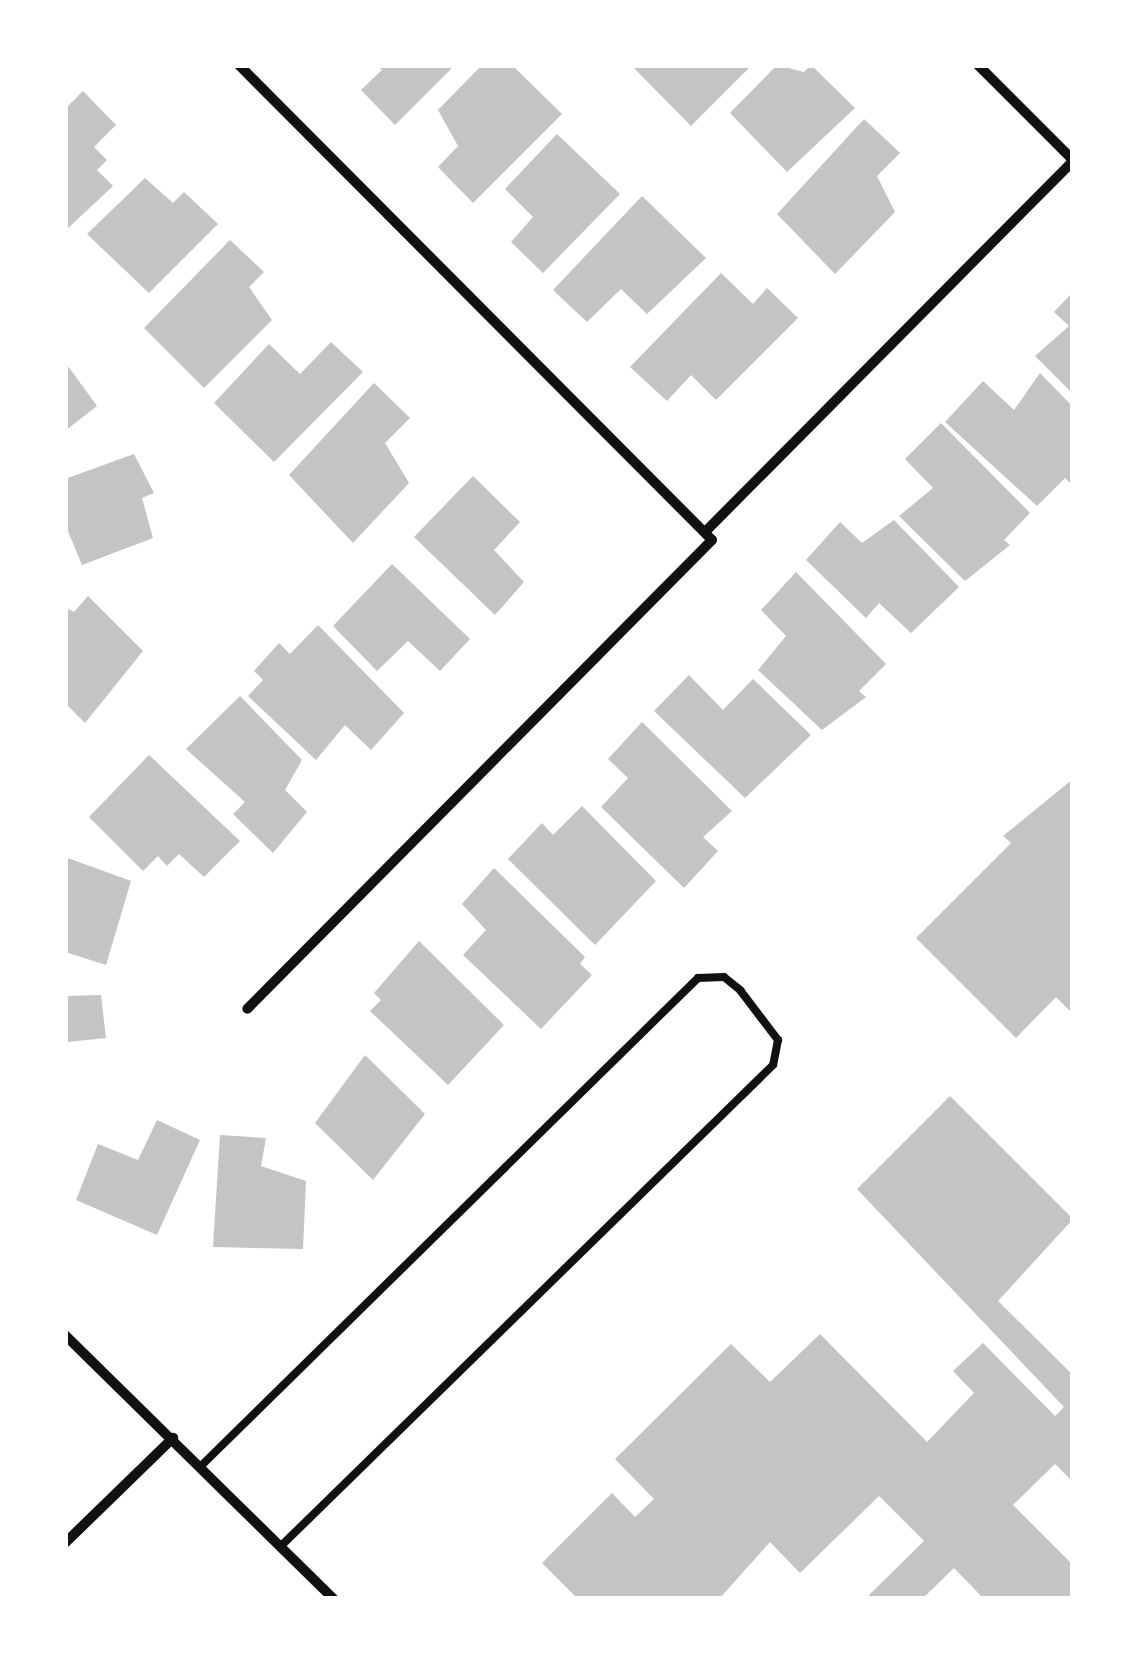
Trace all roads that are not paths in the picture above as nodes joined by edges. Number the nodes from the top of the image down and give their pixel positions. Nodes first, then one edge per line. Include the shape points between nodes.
1 (239, 65) edge
2 (978, 65) edge
3 (1073, 160) edge
4 (704, 532) junction
5 (247, 1009) dead end
6 (65, 1335) edge
7 (173, 1438) junction
8 (202, 1465) junction
9 (284, 1543) junction
10 (65, 1544) edge
11 (334, 1599) edge

1 - 4 street
2 - 3 street
3 - 4 street
4 - 5 street via 712,540
6 - 7 street
7 - 8 street
7 - 10 street
8 - 9 street
8 - 9 lane via 698,978 724,977 740,990 773,1028 773,1065
9 - 11 street

